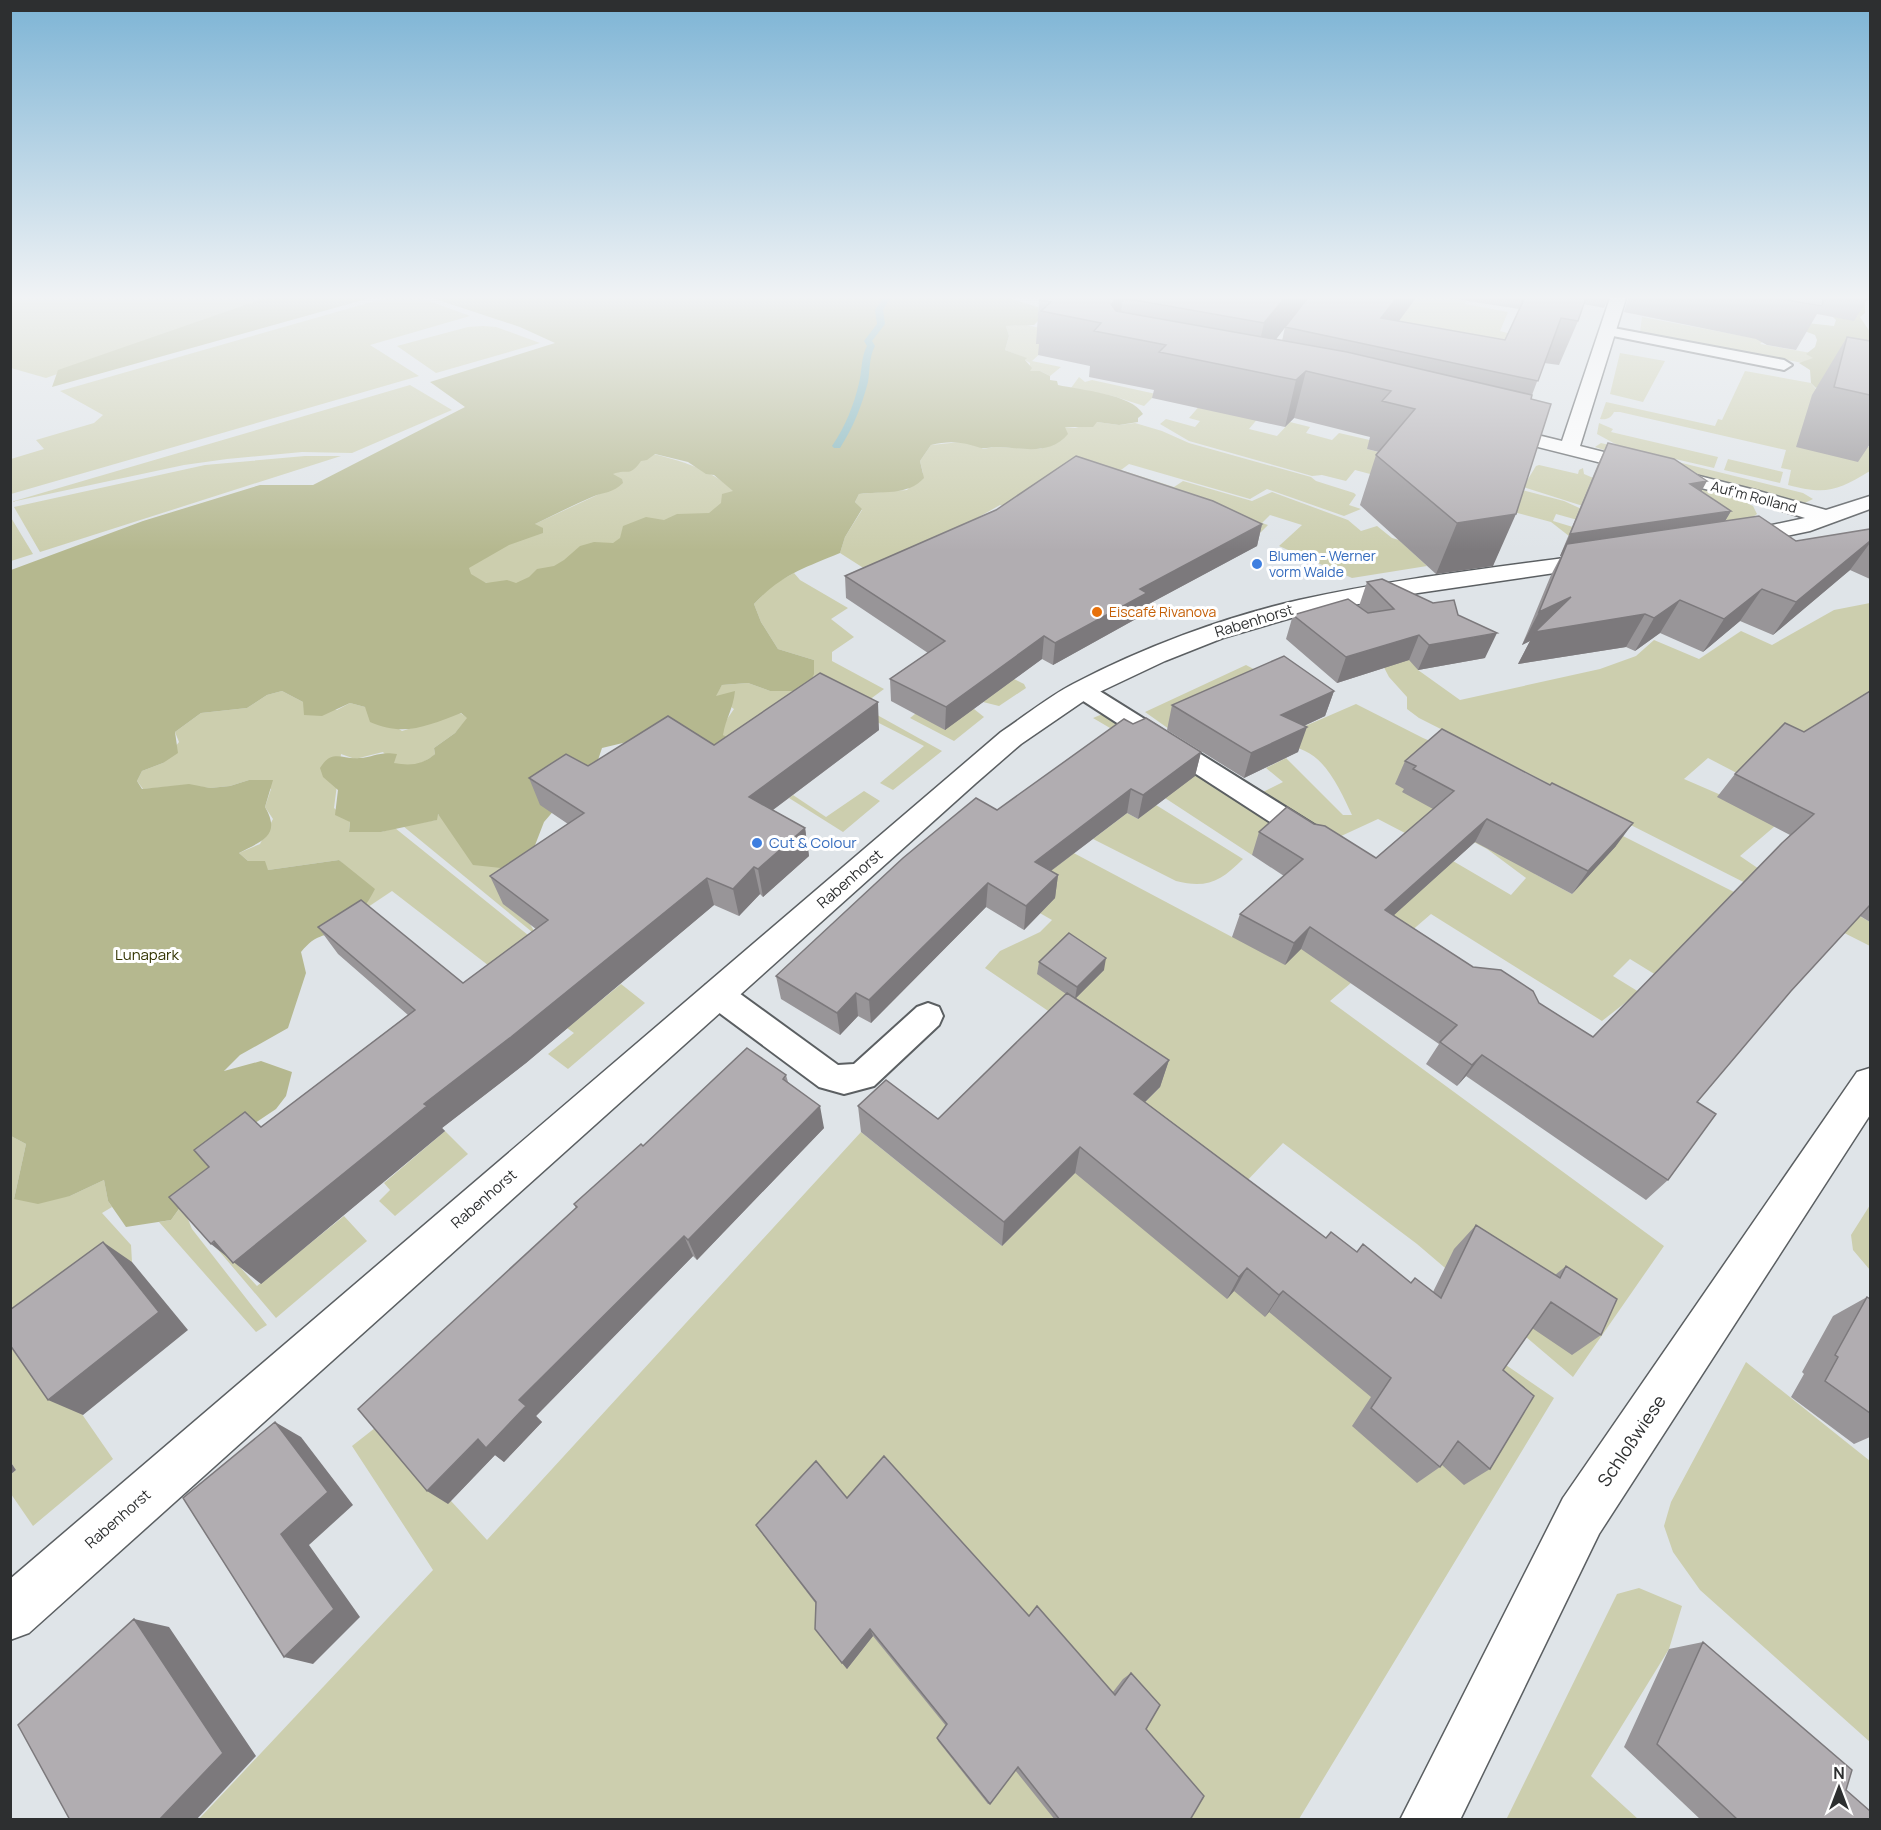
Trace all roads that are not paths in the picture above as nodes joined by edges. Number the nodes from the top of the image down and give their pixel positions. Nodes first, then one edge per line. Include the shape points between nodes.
1 (1592, 380) edge
2 (1480, 427) edge
3 (1569, 449) junction
4 (1870, 502) edge
5 (1829, 518) junction
6 (1711, 544) edge
7 (1629, 556) edge
8 (1082, 690) junction
9 (1315, 838) edge
10 (717, 994) junction
11 (928, 1016) dead end
12 (1870, 1084) edge
13 (10, 1614) edge
14 (1429, 1820) edge

1 - 3 street
2 - 3 street, Auf'm Rolland
3 - 5 street, Auf'm Rolland
4 - 5 street
5 - 6 street via 1775,533
7 - 8 street, Rabenhorst via 1301,607 1205,637
8 - 9 lane
8 - 10 street, Rabenhorst via 1002,746
10 - 11 lane via 830,1077 844,1080 863,1076
10 - 13 street, Rabenhorst
12 - 14 street, Schloßwiese via 1581,1516

